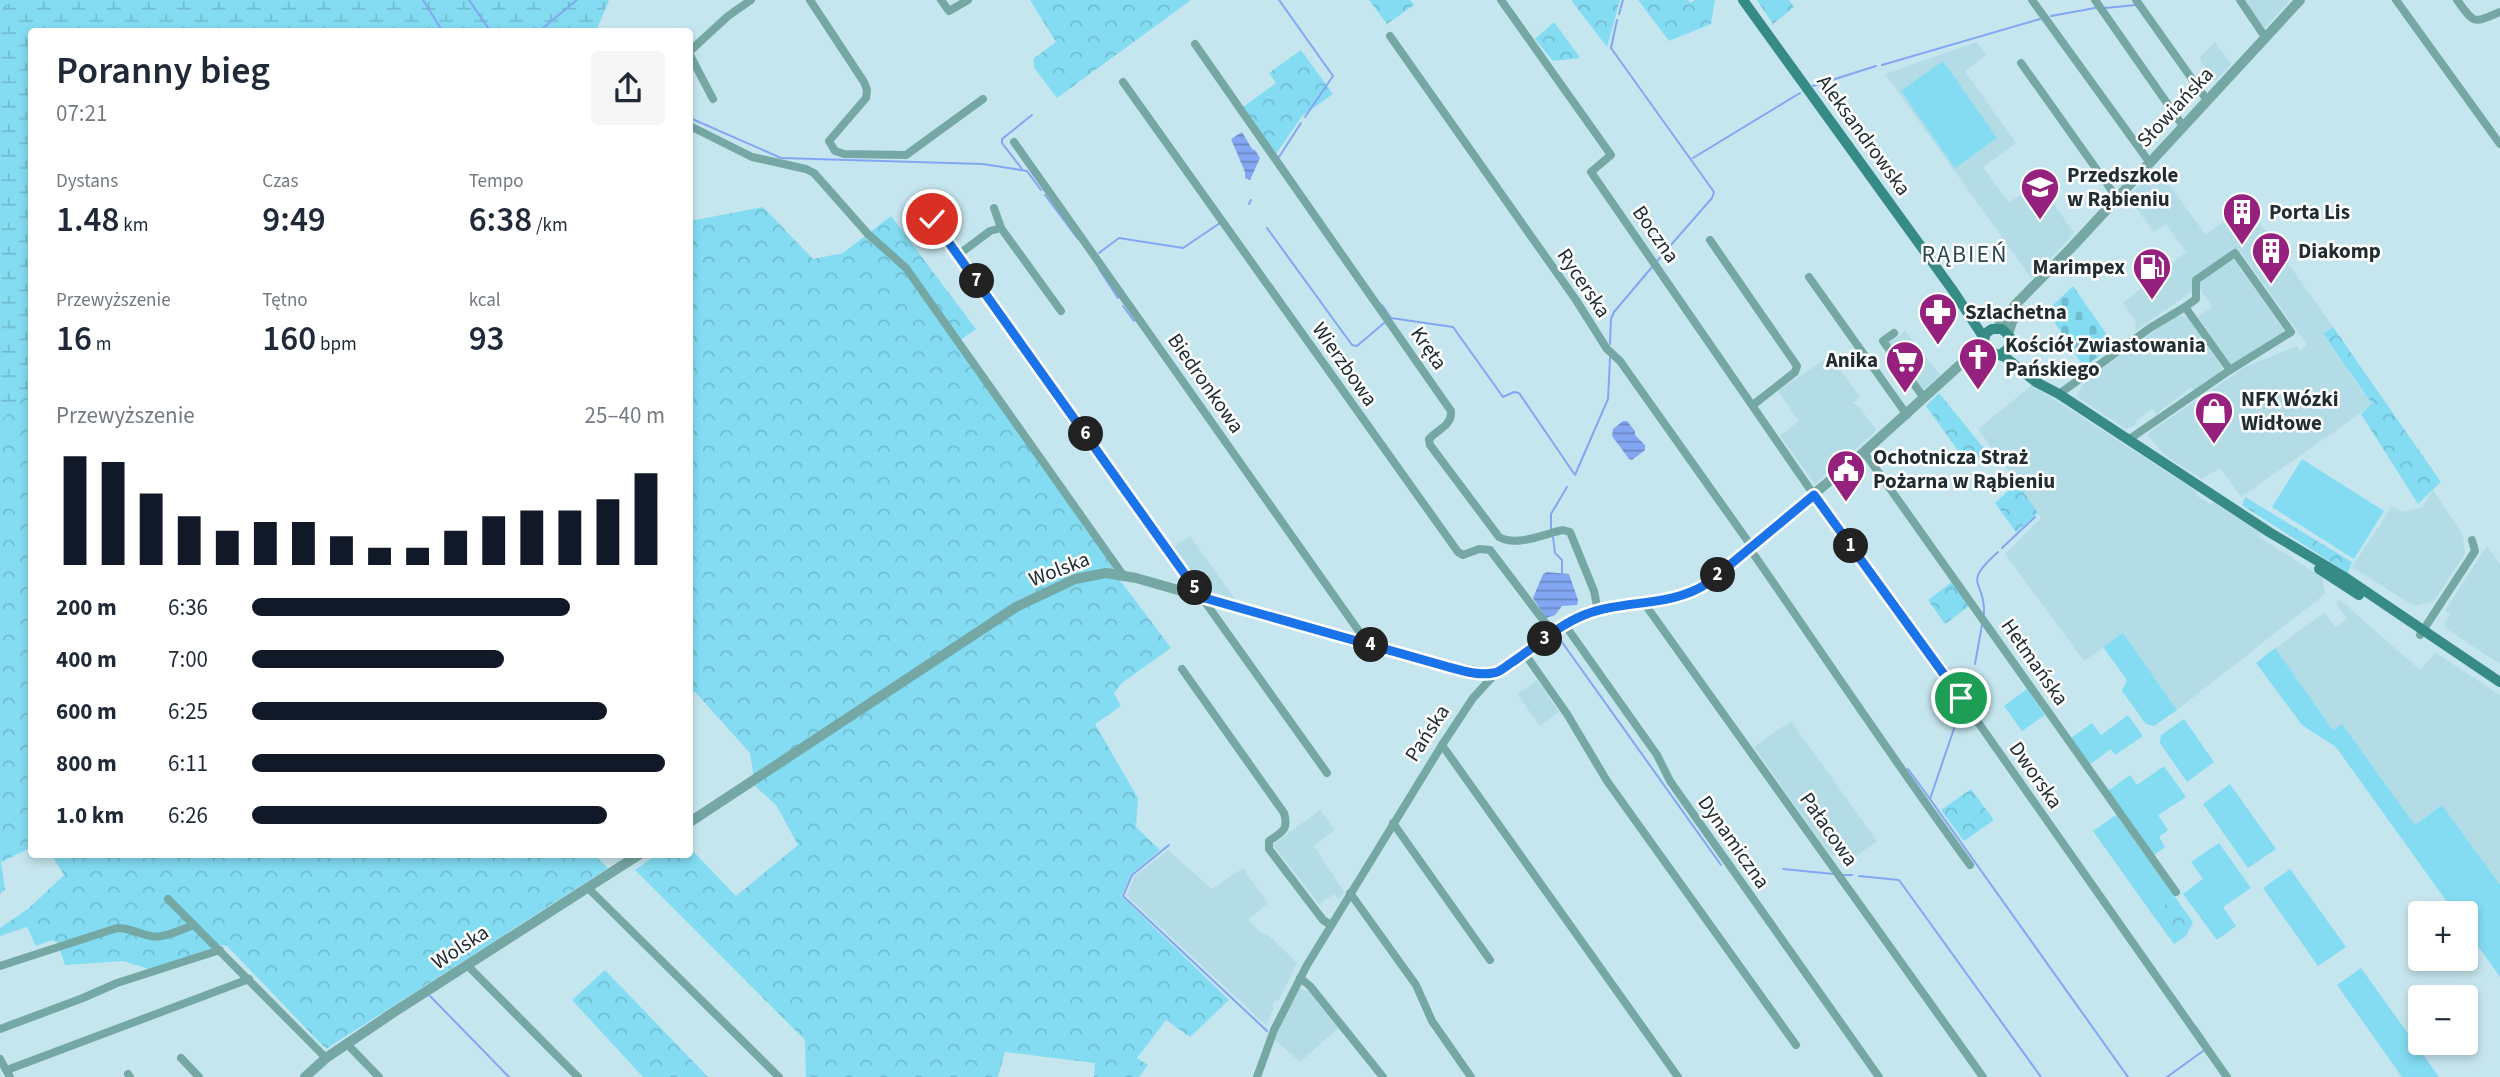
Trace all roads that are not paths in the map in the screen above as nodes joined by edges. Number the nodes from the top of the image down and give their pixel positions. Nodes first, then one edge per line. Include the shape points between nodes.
1 (751, 0) edge
2 (810, 0) edge
3 (942, 0) edge
4 (968, 0) edge
5 (1501, 0) edge
6 (1743, 0) edge
7 (2032, 0) edge
8 (2095, 0) edge
9 (2136, 0) edge
10 (2240, 0) edge
11 (2300, 0) edge
12 (2396, 0) edge
13 (2457, 0) edge
14 (2500, 12) edge
15 (1390, 36) dead end
16 (2265, 37) junction
17 (1195, 44) dead end
18 (693, 50) edge
19 (693, 59) edge
20 (2021, 63) dead end
21 (1123, 82) dead end
22 (713, 99) dead end
23 (982, 99) dead end
24 (2207, 100) junction
25 (2183, 126) junction
26 (693, 128) edge
27 (1014, 142) dead end
28 (2500, 144) edge
29 (2150, 163) junction
30 (2117, 198) junction
31 (994, 208) dead end
32 (932, 219) dead end
33 (1002, 228) junction
34 (1710, 240) dead end
35 (958, 254) junction
36 (2050, 271) junction
37 (1808, 277) dead end
38 (1954, 292) junction
39 (2185, 307) junction
40 (1062, 311) dead end
41 (1995, 328) junction
42 (1894, 333) dead end
43 (2008, 334) junction
44 (1993, 347) junction
45 (2230, 370) junction
46 (2059, 394) junction
47 (1924, 398) junction
48 (1753, 405) junction
49 (1907, 415) junction
50 (2129, 439) junction
51 (1864, 452) junction
52 (1814, 495) junction
53 (2472, 540) dead end
54 (1751, 548) junction
55 (1123, 575) junction
56 (1201, 597) junction
57 (1644, 603) junction
58 (1598, 611) junction
59 (1566, 625) junction
60 (2422, 632) junction
61 (1553, 633) junction
62 (1368, 644) junction
63 (1525, 654) junction
64 (1182, 669) dead end
65 (1495, 674) junction
66 (2500, 683) edge
67 (1442, 745) junction
68 (1327, 773) dead end
69 (693, 820) edge
70 (1393, 823) junction
71 (634, 858) edge
72 (1970, 865) dead end
73 (588, 888) junction
74 (2176, 892) dead end
75 (1350, 893) junction
76 (168, 899) dead end
77 (194, 925) junction
78 (1331, 925) junction
79 (219, 950) junction
80 (1490, 960) dead end
81 (0, 965) edge
82 (468, 965) junction
83 (1300, 978) junction
84 (249, 979) junction
85 (0, 1028) edge
86 (347, 1044) junction
87 (1796, 1045) dead end
88 (181, 1058) dead end
89 (326, 1058) junction
90 (0, 1059) edge
91 (8, 1074) edge
92 (200, 1077) edge
93 (305, 1077) edge
94 (379, 1077) edge
95 (578, 1077) edge
96 (779, 1077) edge
97 (1257, 1077) edge
98 (1383, 1077) edge
99 (1471, 1077) edge
100 (1678, 1077) edge
101 (1879, 1077) edge
102 (1983, 1077) edge
103 (2227, 1077) edge

1 - 18 street
2 - 23 street via 867,90 866,98 829,141 835,151 906,155
3 - 4 street via 949,11
5 - 48 street, Boczna via 1611,155 1591,172
6 - 38 main road, Aleksandrowska
7 - 29 street
8 - 25 street
9 - 24 street
10 - 16 street
11 - 16 street, Słowiańska
12 - 28 street
13 - 14 street via 2476,21
15 - 54 street, Rycerska
16 - 24 street, Słowiańska
17 - 58 street, Kręta via 1451,411 1452,418 1429,439 1430,445 1499,537 1515,541 1570,532
19 - 22 street
20 - 30 street
21 - 61 street, Wierzbowa via 1458,552 1490,550
24 - 25 street, Słowiańska
25 - 29 street, Słowiańska
26 - 55 street via 752,157 814,173 868,234 906,268
27 - 62 street, Biedronkowa
29 - 30 street, Słowiańska
30 - 36 street, Słowiańska
31 - 33 street
32 - 35 street
33 - 35 street via 990,231
33 - 40 street
34 - 48 street via 1797,366
35 - 56 street
36 - 41 street, Słowiańska
36 - 43 street, Słowiańska
37 - 49 street
38 - 41 main road, Aleksandrowska
38 - 44 main road, Aleksandrowska
39 - 45 street
39 - 45 street via 2196,299 2196,280 2235,253 2291,332
39 - 46 street
41 - 43 main road, Aleksandrowska
41 - 44 main road
42 - 47 street via 1883,341
43 - 44 main road via 2010,341
44 - 46 main road via 2036,382
44 - 47 street, Pańska
45 - 50 street
46 - 50 main road
47 - 49 street, Pańska
48 - 52 street, Boczna
49 - 51 street, Pańska
50 - 60 main road
51 - 52 street, Pańska
51 - 74 street, Hetmańska
52 - 54 street, Pańska
52 - 103 street, Dworska
53 - 60 street via 2475,551
54 - 57 street, Pańska via 1693,593
54 - 72 street, Rycerska
55 - 56 street, Wolska
55 - 69 street, Wolska via 1075,579 1016,607
56 - 62 street, Wolska
56 - 68 street
57 - 58 street, Pańska
57 - 102 street, Pałacowa
58 - 59 street, Pańska
59 - 61 street, Pańska
59 - 101 street, Dynamiczna
60 - 66 main road
61 - 63 street, Pańska
62 - 65 street, Wolska via 1458,670
63 - 65 street, Pańska
63 - 87 street via 1607,781
64 - 78 street via 1284,813 1287,823 1269,841 1269,849
65 - 67 street, Pańska
67 - 70 street, Pańska
67 - 100 street
70 - 75 street, Pańska
70 - 80 street
71 - 73 street, Wolska
73 - 82 street, Wolska
73 - 96 street
75 - 78 street, Pańska
75 - 99 street via 1416,985 1432,1021
76 - 77 street
77 - 79 street
77 - 81 street via 158,936 117,928
78 - 83 street, Pańska
79 - 84 street
79 - 85 street
82 - 86 street, Wolska
82 - 95 street
83 - 97 street, Pańska
83 - 98 street
84 - 89 street
84 - 91 street
86 - 89 street, Wolska
86 - 94 street
88 - 92 street
89 - 93 street, Wolska
90 - 91 street

